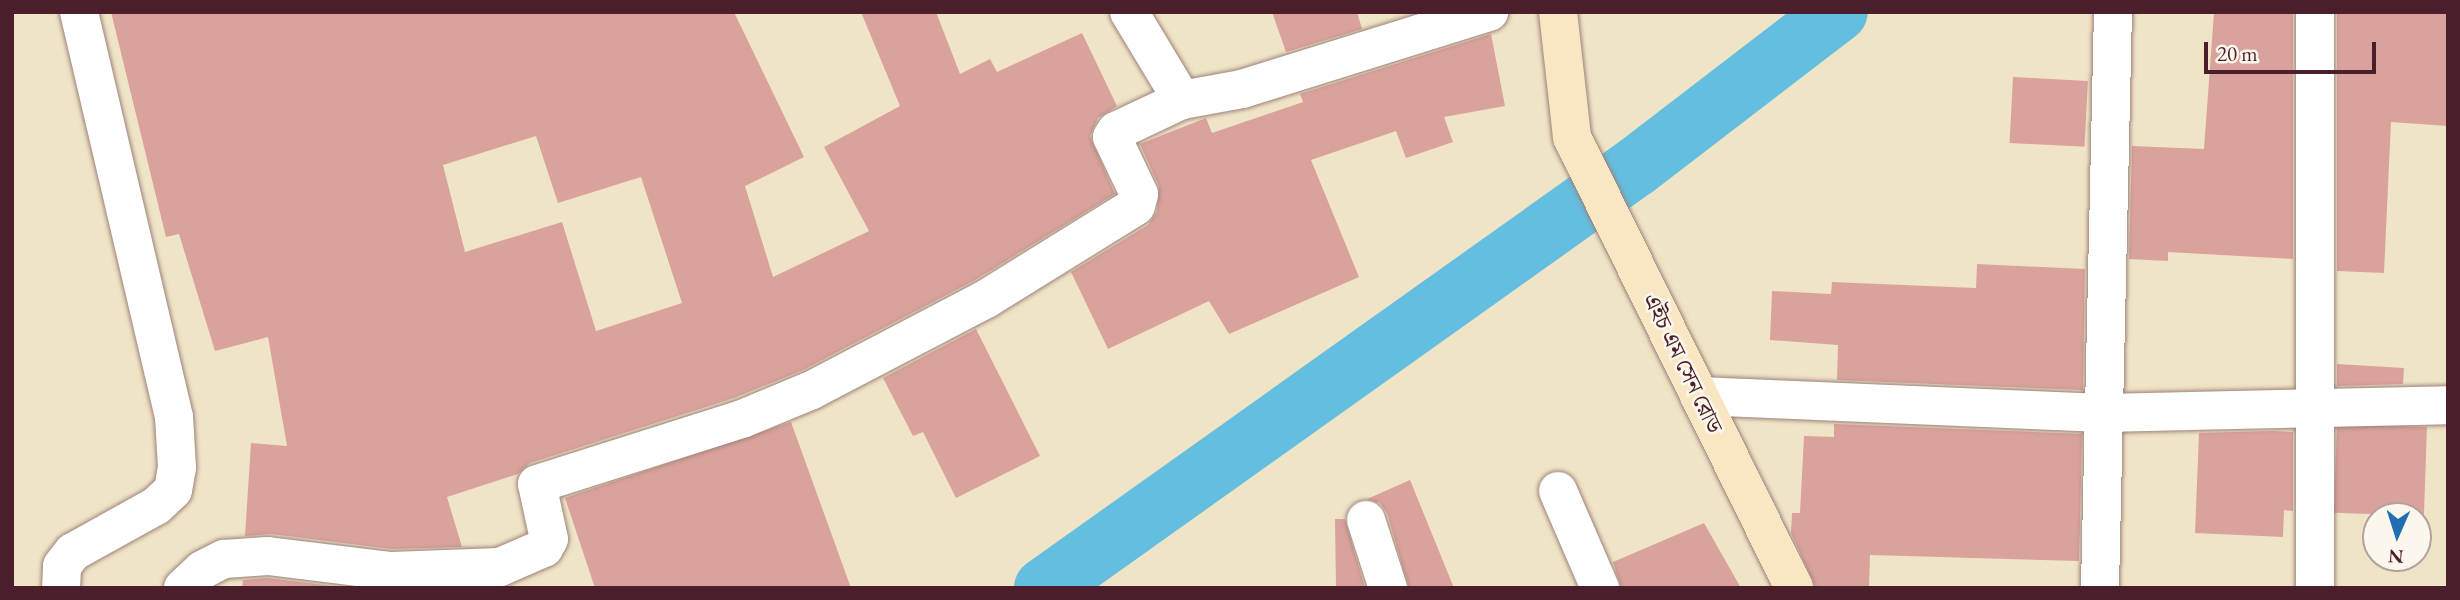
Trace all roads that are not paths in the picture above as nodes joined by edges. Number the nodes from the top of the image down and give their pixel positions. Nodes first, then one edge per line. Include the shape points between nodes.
1 (79, 12) edge
2 (1129, 12) edge
3 (1489, 12) edge
4 (1558, 12) edge
5 (2113, 12) edge
6 (2315, 12) edge
7 (1182, 100) junction
8 (1699, 396) junction
9 (2448, 405) edge
10 (2315, 408) junction
11 (2103, 412) junction
12 (1558, 491) dead end
13 (1366, 520) dead end
14 (61, 588) edge
15 (183, 588) edge
16 (1388, 588) edge
17 (1600, 588) edge
18 (1794, 588) edge
19 (2101, 588) edge
20 (2315, 588) edge

1 - 14 street via 174,417 177,467 173,489 156,506 74,552 62,566
2 - 7 street
3 - 7 street via 1242,89
4 - 8 main road, এইচ এম সেন রোড via 1572,137
5 - 11 street
6 - 10 street
7 - 15 street via 1112,137 1139,194 1136,206 986,299 812,390 742,419 537,484 549,539 544,548 500,567 405,571 268,556 224,559 202,570
8 - 11 street
8 - 18 main road, এইচ এম সেন রোড
9 - 10 street
10 - 11 street
10 - 20 street
11 - 19 street
12 - 17 street
13 - 16 street

